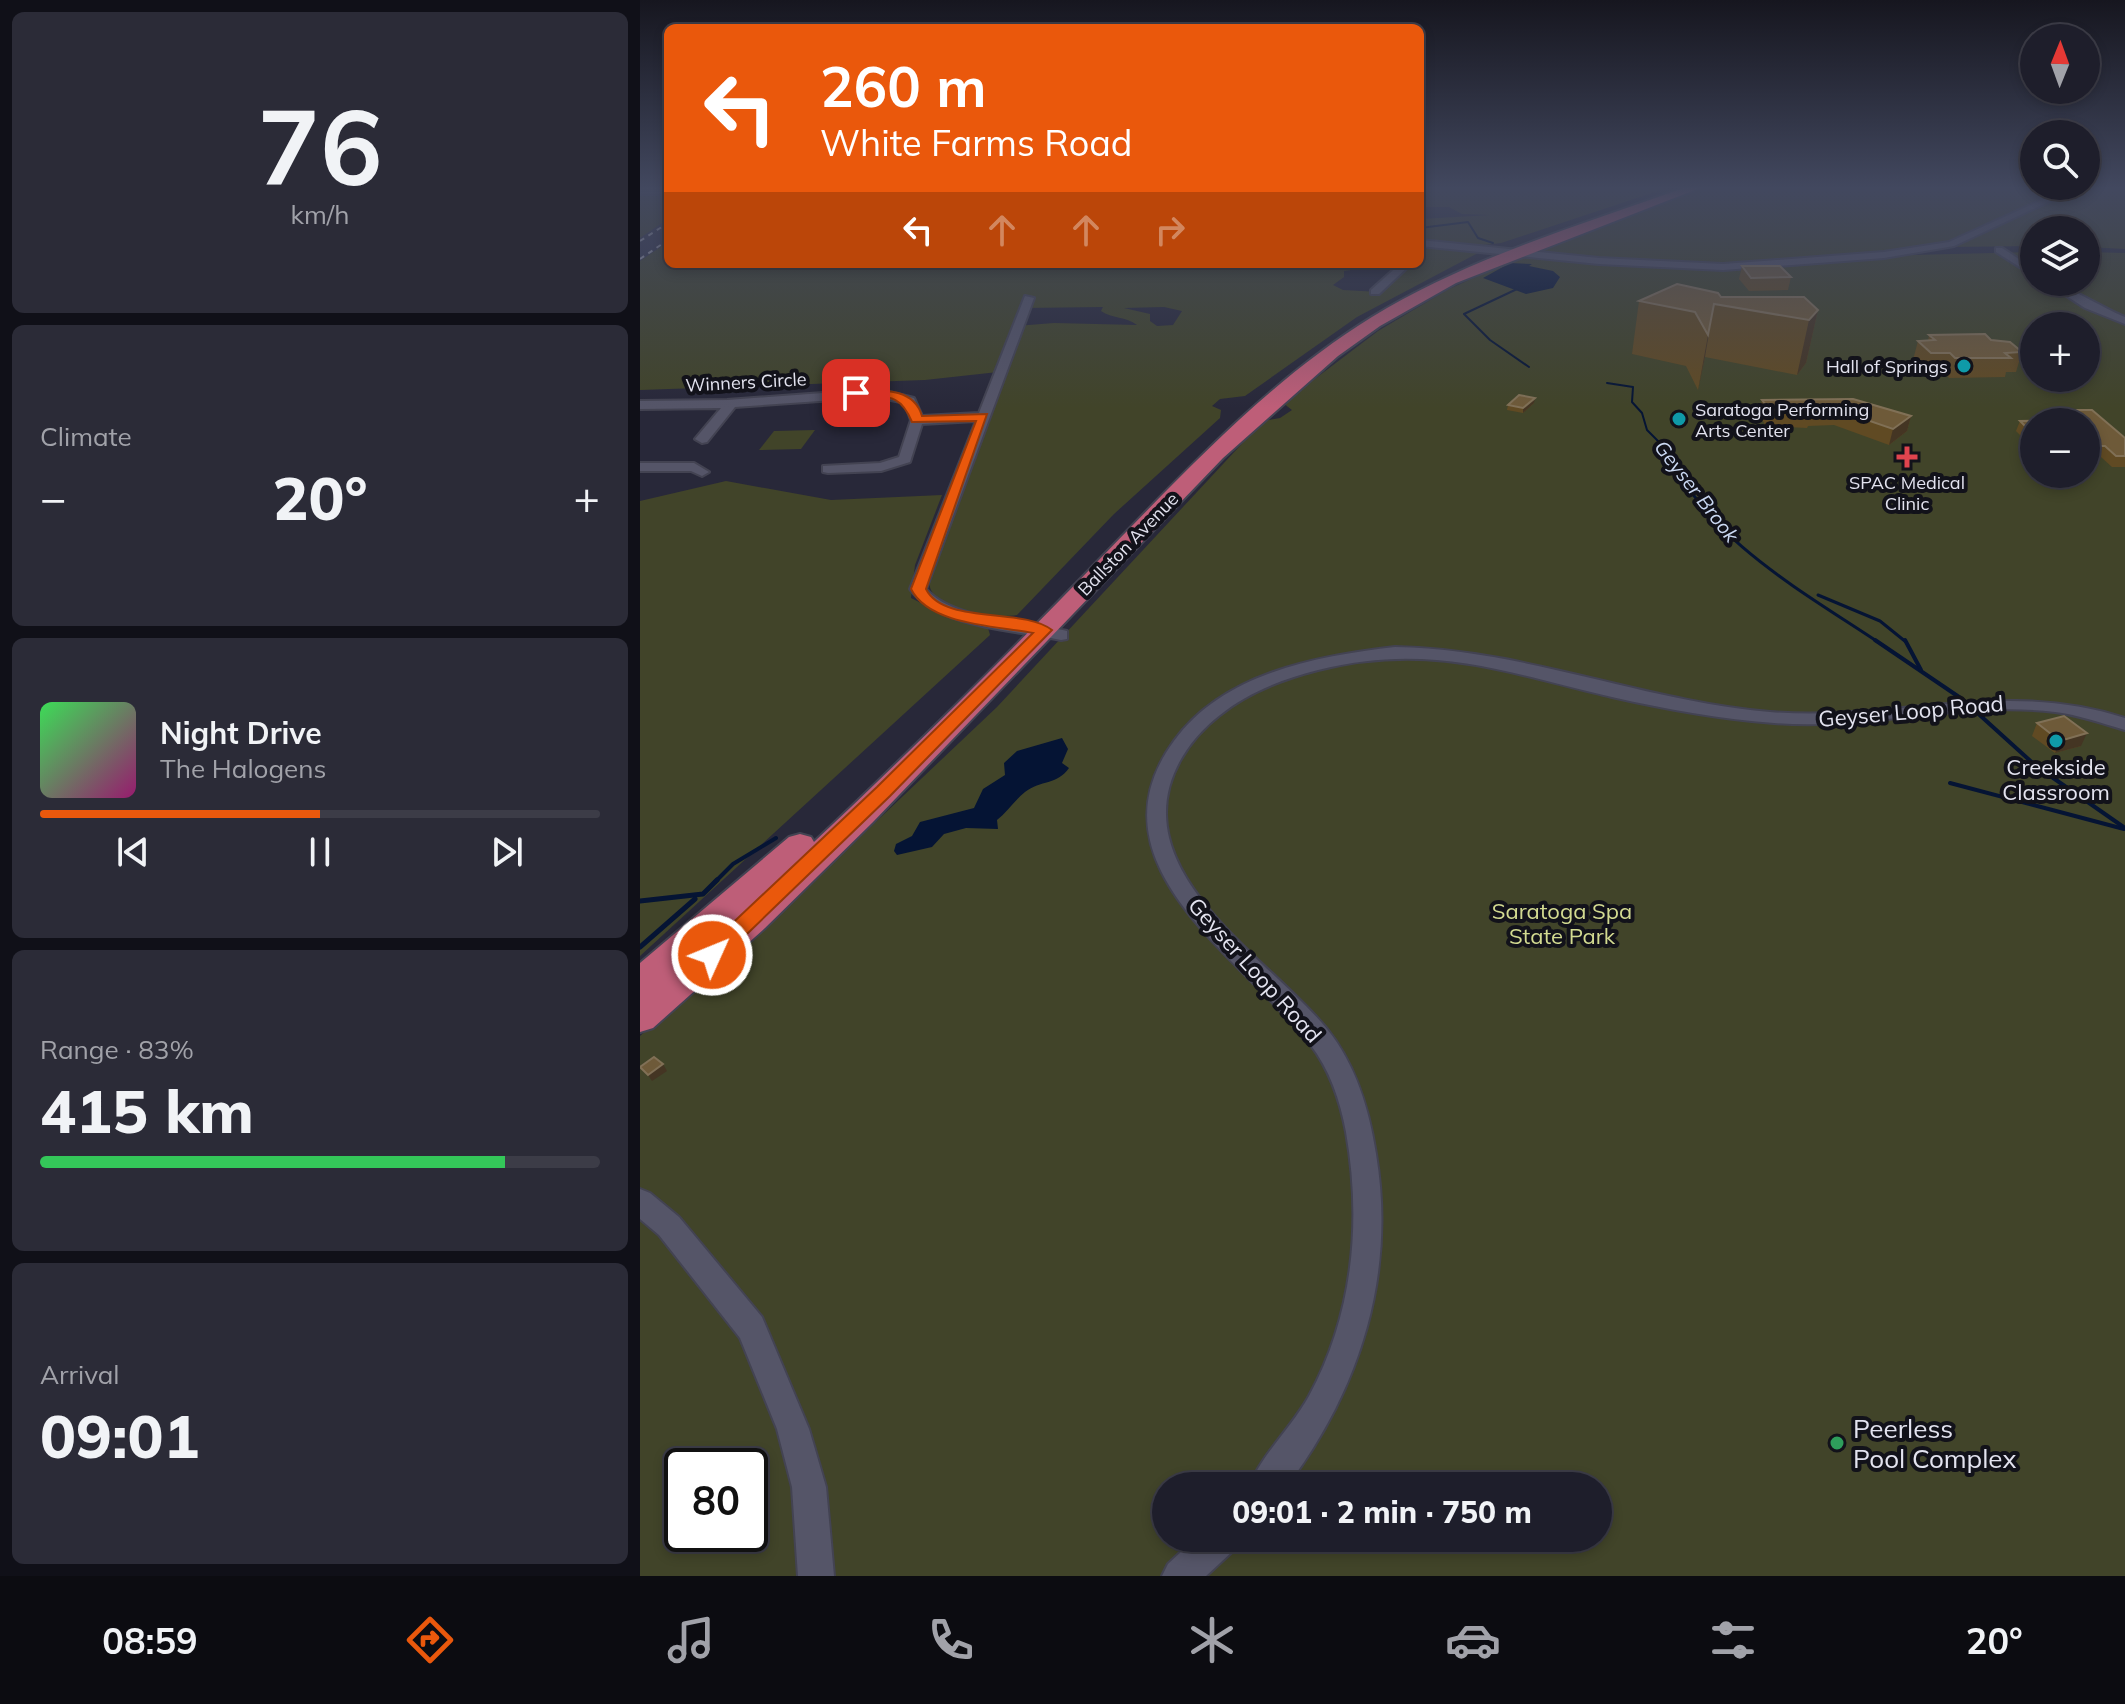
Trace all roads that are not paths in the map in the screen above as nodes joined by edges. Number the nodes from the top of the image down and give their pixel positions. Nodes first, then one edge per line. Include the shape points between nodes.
1 (1488, 262) edge
2 (1644, 262) edge
3 (1793, 262) edge
4 (1402, 268) edge
5 (1375, 292) dead end
6 (2073, 296) edge
7 (1029, 298) dead end
8 (2125, 321) edge
9 (731, 404) junction
10 (640, 405) edge
11 (983, 417) junction
12 (917, 420) junction
13 (702, 439) dead end
14 (640, 467) edge
15 (828, 469) dead end
16 (702, 472) dead end
17 (1042, 630) junction
18 (2125, 724) edge
19 (640, 983) edge
20 (640, 1018) edge
21 (640, 1202) edge
22 (1278, 1472) edge
23 (1207, 1552) edge
24 (816, 1576) edge
25 (1180, 1576) edge

1 - 17 highway, Ballston Avenue via 1376,322 1284,390
2 - 3 street via 1723,267
4 - 5 street
6 - 8 street
7 - 11 street
9 - 10 street, Winners Circle
9 - 12 street, Winners Circle via 886,393 910,401
9 - 13 street
11 - 12 street
11 - 17 street via 918,589 924,601 949,612
12 - 15 street via 909,452 899,462
14 - 16 street via 694,467
17 - 19 highway, Ballston Avenue
17 - 20 highway, Ballston Avenue via 883,791
18 - 22 street, Geyser Loop Road via 2049,702 1830,720 1760,715 1658,701 1438,650 1330,660 1267,680 1236,695 1192,730 1162,773 1154,808 1165,859 1187,895 1318,1037 1340,1069 1352,1094 1370,1183 1364,1292 1346,1353 1319,1409
21 - 24 street via 669,1226 751,1328 793,1429 809,1487
23 - 25 street

